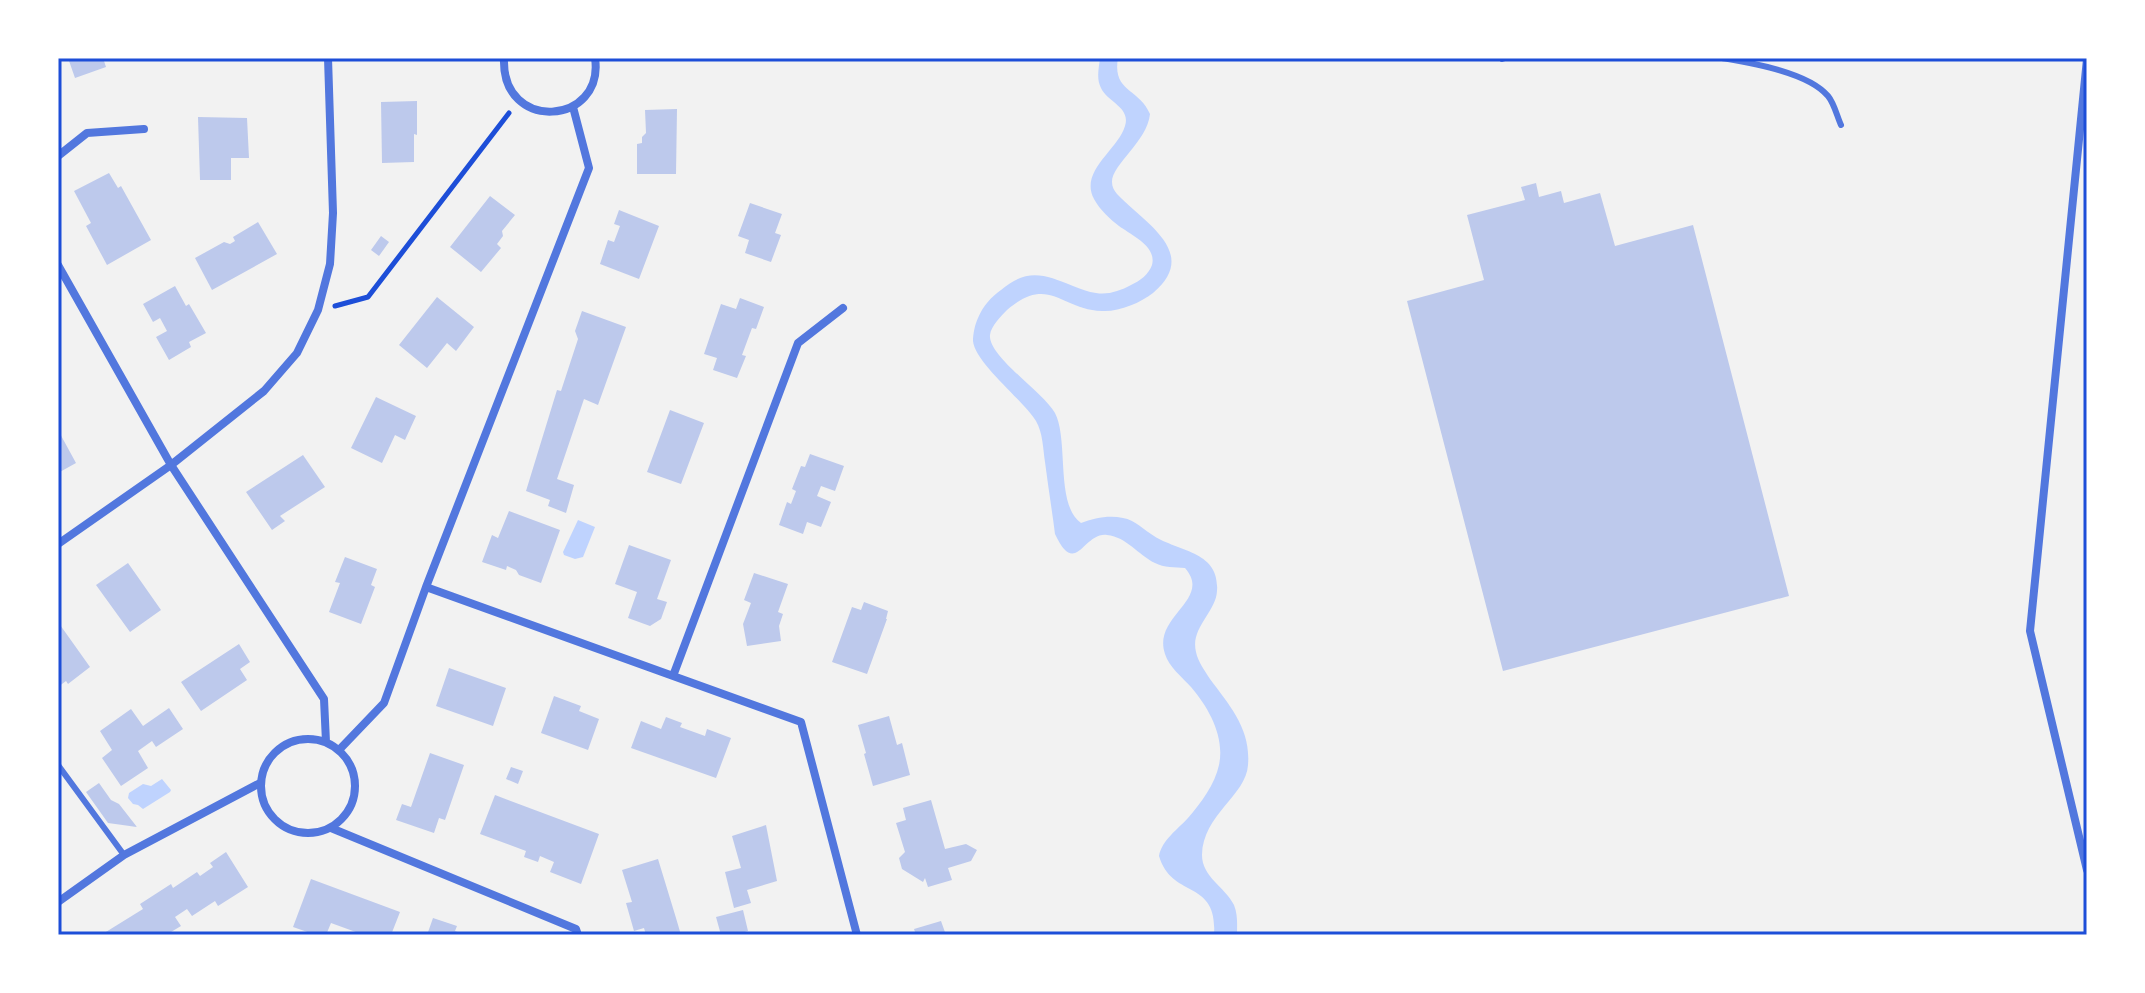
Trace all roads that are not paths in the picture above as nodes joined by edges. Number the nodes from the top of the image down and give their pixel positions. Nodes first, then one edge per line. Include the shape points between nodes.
1 (328, 58) edge
2 (504, 58) edge
3 (595, 58) edge
4 (1722, 58) edge
5 (2087, 59) edge
6 (573, 107) junction
7 (1841, 125) dead end
8 (144, 129) dead end
9 (58, 156) edge
10 (58, 265) edge
11 (843, 308) dead end
12 (171, 465) junction
13 (58, 544) edge
14 (426, 587) junction
15 (673, 676) junction
16 (326, 742) junction
17 (339, 750) junction
18 (58, 765) edge
19 (260, 783) junction
20 (331, 828) junction
21 (124, 855) junction
22 (2087, 870) edge
23 (58, 902) edge
24 (578, 935) edge
25 (857, 935) edge

1 - 12 street via 333,213 330,264 318,310 297,353 264,391
2 - 6 street via 509,88 530,108 560,112
3 - 6 street via 594,82
4 - 7 lane via 1805,79 1828,96
5 - 22 street via 2030,631
6 - 14 street via 589,168
8 - 9 street via 87,133
10 - 12 street
11 - 15 street via 798,343
12 - 13 street
12 - 16 street via 324,699
14 - 15 street
14 - 17 street via 384,703
15 - 25 street via 801,722
16 - 17 street
16 - 19 street via 297,740 271,755
17 - 20 street via 355,776 351,806
18 - 21 lane
19 - 20 street via 265,807 282,827 306,834
19 - 21 street
20 - 24 street via 576,929
21 - 23 street

